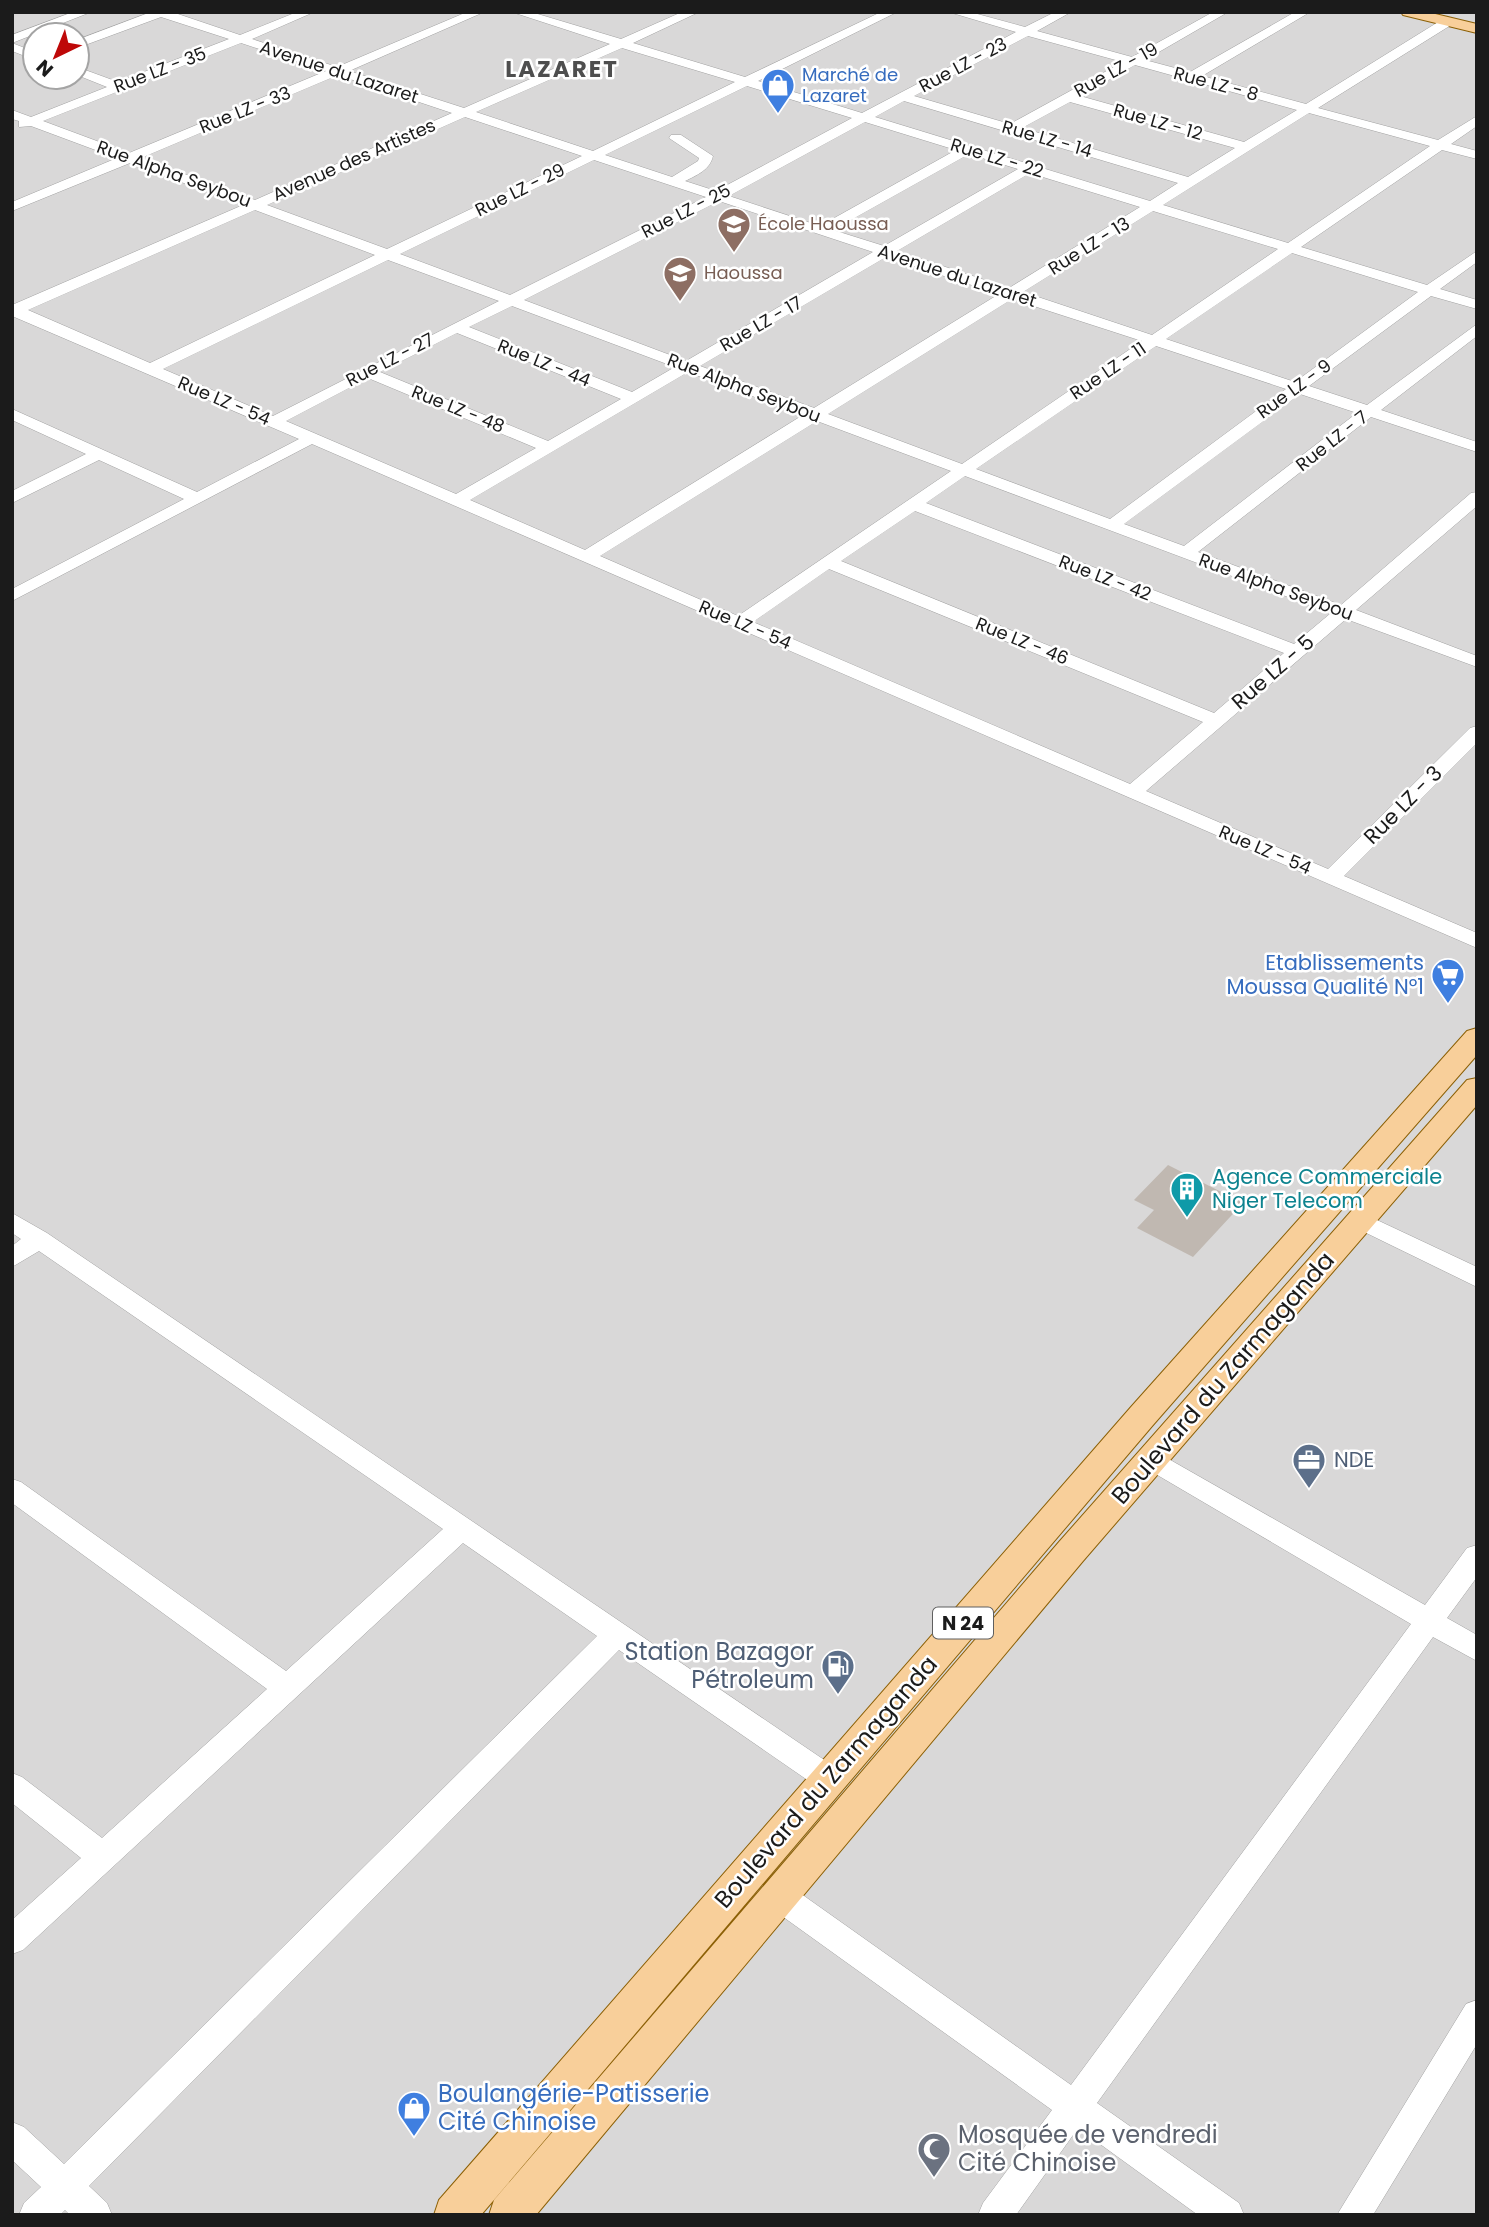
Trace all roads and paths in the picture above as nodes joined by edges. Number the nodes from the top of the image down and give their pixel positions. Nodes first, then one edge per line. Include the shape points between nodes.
1 (85, 12) edge
2 (159, 12) edge
3 (308, 12) edge
4 (478, 12) edge
5 (518, 12) edge
6 (693, 12) edge
7 (891, 12) edge
8 (955, 12) edge
9 (1065, 12) edge
10 (1222, 12) edge
11 (1304, 12) edge
12 (1408, 12) edge
13 (1433, 12) edge
14 (1447, 22) junction
15 (1477, 23) edge
16 (1477, 29) edge
17 (1026, 32) junction
18 (12, 39) edge
19 (91, 39) edge
20 (240, 39) junction
21 (623, 44) junction
22 (1133, 61) junction
23 (338, 72) junction
24 (91, 76) edge
25 (1191, 77) junction
26 (748, 81) junction
27 (119, 87) junction
28 (904, 96) junction
29 (1068, 96) junction
30 (1307, 109) junction
31 (461, 112) junction
32 (12, 114) edge
33 (861, 117) junction
34 (1477, 120) edge
35 (31, 121) junction
36 (12, 128) edge
37 (1011, 128) junction
38 (676, 138) dead end
39 (1438, 145) junction
40 (1247, 146) junction
41 (968, 149) junction
42 (592, 155) junction
43 (1477, 155) edge
44 (129, 158) junction
45 (1029, 168) junction
46 (1190, 181) junction
47 (673, 182) junction
48 (716, 196) junction
49 (254, 204) junction
50 (12, 206) edge
51 (1153, 206) junction
52 (821, 231) junction
53 (1290, 248) junction
54 (885, 252) junction
55 (387, 254) junction
56 (1477, 255) edge
57 (1428, 291) junction
58 (1011, 294) junction
59 (508, 300) junction
60 (1477, 305) edge
61 (13, 310) edge
62 (455, 327) junction
63 (1477, 328) edge
64 (1153, 341) junction
65 (687, 367) junction
66 (150, 369) junction
67 (366, 372) junction
68 (1296, 388) junction
69 (633, 398) junction
70 (1369, 412) junction
71 (12, 414) edge
72 (814, 414) junction
73 (273, 422) junction
74 (312, 438) junction
75 (549, 447) junction
76 (1477, 447) edge
77 (100, 453) junction
78 (961, 470) junction
79 (1477, 497) edge
80 (12, 498) edge
81 (198, 499) junction
82 (456, 501) junction
83 (912, 504) junction
84 (1112, 525) junction
85 (1186, 553) junction
86 (586, 557) junction
87 (827, 562) junction
88 (12, 596) edge
89 (1343, 612) junction
90 (739, 623) junction
91 (1298, 652) junction
92 (1477, 662) edge
93 (1217, 720) junction
94 (1477, 732) edge
95 (1132, 793) junction
96 (1330, 878) junction
97 (1477, 941) edge
98 (1477, 1037) edge
99 (1477, 1087) edge
100 (12, 1221) edge
101 (1362, 1221) junction
102 (39, 1239) junction
103 (12, 1258) edge
104 (1477, 1278) edge
105 (1151, 1459) junction
106 (12, 1489) edge
107 (462, 1528) junction
108 (1477, 1556) edge
109 (1429, 1622) junction
110 (617, 1633) junction
111 (1477, 1649) edge
112 (288, 1688) junction
113 (881, 1718) junction
114 (913, 1737) junction
115 (829, 1779) junction
116 (12, 1786) edge
117 (103, 1857) junction
118 (779, 1896) junction
119 (12, 1940) edge
120 (1477, 2015) edge
121 (1074, 2106) junction
122 (12, 2138) edge
123 (64, 2186) junction
124 (36, 2215) edge
125 (94, 2215) edge
126 (454, 2215) edge
127 (509, 2215) edge
128 (995, 2215) edge
129 (1227, 2215) edge
130 (1354, 2215) edge

1 - 18 street
2 - 19 street
2 - 20 street, Avenue du Lazaret
3 - 20 street, Rue LZ - 35
4 - 23 street, Rue LZ - 33
5 - 21 street, Rue LZ - 22
6 - 21 street, Avenue des Artistes
7 - 26 street, Rue LZ - 29
8 - 17 street, Rue LZ - 8
9 - 17 street, Rue LZ - 23
10 - 22 street, Rue LZ - 19
11 - 25 street
12 - 14 main road
13 - 15 main road
14 - 16 main road
14 - 30 street, Rue LZ - 13
17 - 22 street, Rue LZ - 8
17 - 28 street, Rue LZ - 23
20 - 23 street, Avenue du Lazaret
20 - 27 street, Rue LZ - 35
21 - 26 street, Rue LZ - 22
21 - 31 street, Avenue des Artistes
22 - 25 street, Rue LZ - 8
22 - 29 street, Rue LZ - 19
23 - 31 street, Avenue du Lazaret
23 - 44 street, Rue LZ - 33
24 - 27 street
25 - 30 street, Rue LZ - 8
26 - 33 street, Rue LZ - 22
26 - 42 street, Rue LZ - 29
27 - 35 street, Rue LZ - 35
28 - 33 street, Rue LZ - 23
28 - 37 street, Rue LZ - 14
29 - 37 street, Rue LZ - 19
29 - 40 street, Rue LZ - 12
30 - 39 street, Rue LZ - 8
30 - 40 street, Rue LZ - 13
31 - 42 street, Avenue du Lazaret
31 - 49 street, Avenue des Artistes
32 - 35 street, Rue Alpha Seybou
33 - 41 street, Rue LZ - 22
33 - 48 street, Rue LZ - 25
34 - 39 street, Rue LZ - 11
35 - 36 street, Rue LZ - 35
35 - 44 street, Rue Alpha Seybou
37 - 46 street, Rue LZ - 14
38 - 47 street via 706,156 698,169
39 - 43 street, Rue LZ - 8
39 - 53 street, Rue LZ - 11
40 - 46 street, Rue LZ - 13
41 - 45 street, Rue LZ - 22
41 - 52 street
42 - 47 street, Avenue du Lazaret
42 - 55 street, Rue LZ - 29
44 - 49 street, Rue Alpha Seybou
44 - 50 street, Rue LZ - 33
45 - 51 street, Rue LZ - 22
45 - 54 street, Rue LZ - 17
46 - 51 street, Rue LZ - 13
47 - 48 street, Avenue du Lazaret
48 - 52 street, Avenue du Lazaret
48 - 59 street, Rue LZ - 25
49 - 55 street, Rue Alpha Seybou
49 - 61 street, Avenue des Artistes
51 - 53 street, Rue LZ - 22
51 - 58 street, Rue LZ - 13
52 - 54 street, Avenue du Lazaret
53 - 57 street, Rue LZ - 22
53 - 64 street, Rue LZ - 11
54 - 58 street, Avenue du Lazaret
54 - 65 street, Rue LZ - 17
55 - 59 street, Rue Alpha Seybou
55 - 66 street, Rue LZ - 29
56 - 57 street, Rue LZ - 9
57 - 60 street, Rue LZ - 22
57 - 68 street, Rue LZ - 9
58 - 64 street, Avenue du Lazaret
58 - 72 street, Rue LZ - 13
59 - 62 street, Rue LZ - 27
59 - 65 street, Rue Alpha Seybou
61 - 66 street, Rue LZ - 54
62 - 67 street, Rue LZ - 27
62 - 69 street, Rue LZ - 44
63 - 70 street, Rue LZ - 7
64 - 68 street, Avenue du Lazaret
64 - 78 street, Rue LZ - 11
65 - 69 street, Rue LZ - 17
65 - 72 street, Rue Alpha Seybou
66 - 73 street, Rue LZ - 54
67 - 73 street, Rue LZ - 27
67 - 75 street, Rue LZ - 48
68 - 70 street, Avenue du Lazaret
68 - 84 street, Rue LZ - 9
69 - 75 street, Rue LZ - 17
70 - 76 street, Avenue du Lazaret
70 - 85 street, Rue LZ - 7
71 - 77 street
72 - 78 street, Rue Alpha Seybou
72 - 86 street, Rue LZ - 13
73 - 74 street, Rue LZ - 54
74 - 81 street
74 - 82 street, Rue LZ - 54
75 - 82 street, Rue LZ - 17
77 - 80 street
77 - 81 street
78 - 83 street, Rue LZ - 11
78 - 84 street, Rue Alpha Seybou
79 - 89 street, Rue LZ - 5
81 - 88 street
82 - 86 street, Rue LZ - 54
83 - 87 street, Rue LZ - 11
83 - 91 street, Rue LZ - 42
84 - 85 street, Rue Alpha Seybou
85 - 89 street, Rue Alpha Seybou
86 - 90 street, Rue LZ - 54
87 - 90 street, Rue LZ - 11
87 - 93 street, Rue LZ - 46
89 - 91 street, Rue LZ - 5
89 - 92 street, Rue Alpha Seybou
90 - 95 street, Rue LZ - 54
91 - 93 street, Rue LZ - 5
93 - 95 street, Rue LZ - 5
94 - 96 street, Rue LZ - 3
95 - 96 street, Rue LZ - 54
96 - 97 street, Rue LZ - 54
98 - 113 main road, Boulevard du Zarmaganda / N 24
99 - 101 main road, Boulevard du Zarmaganda / N 24
100 - 102 street
101 - 104 street
101 - 105 main road, Boulevard du Zarmaganda / N 24
102 - 103 street
102 - 107 street
105 - 109 street
105 - 114 main road, Boulevard du Zarmaganda / N 24
106 - 112 street
107 - 110 street
107 - 112 street
108 - 109 street
109 - 111 street
109 - 121 street
110 - 115 street
110 - 123 street
112 - 117 street
113 - 114 main road
113 - 115 main road, Boulevard du Zarmaganda / N 24
114 - 118 main road, Boulevard du Zarmaganda / N 24
115 - 126 main road, Boulevard du Zarmaganda / N 24
116 - 117 street
117 - 119 street
118 - 121 street
118 - 127 main road, Boulevard du Zarmaganda / N 24
120 - 130 street
121 - 128 street
121 - 129 street
122 - 123 street
123 - 124 street
123 - 125 street

